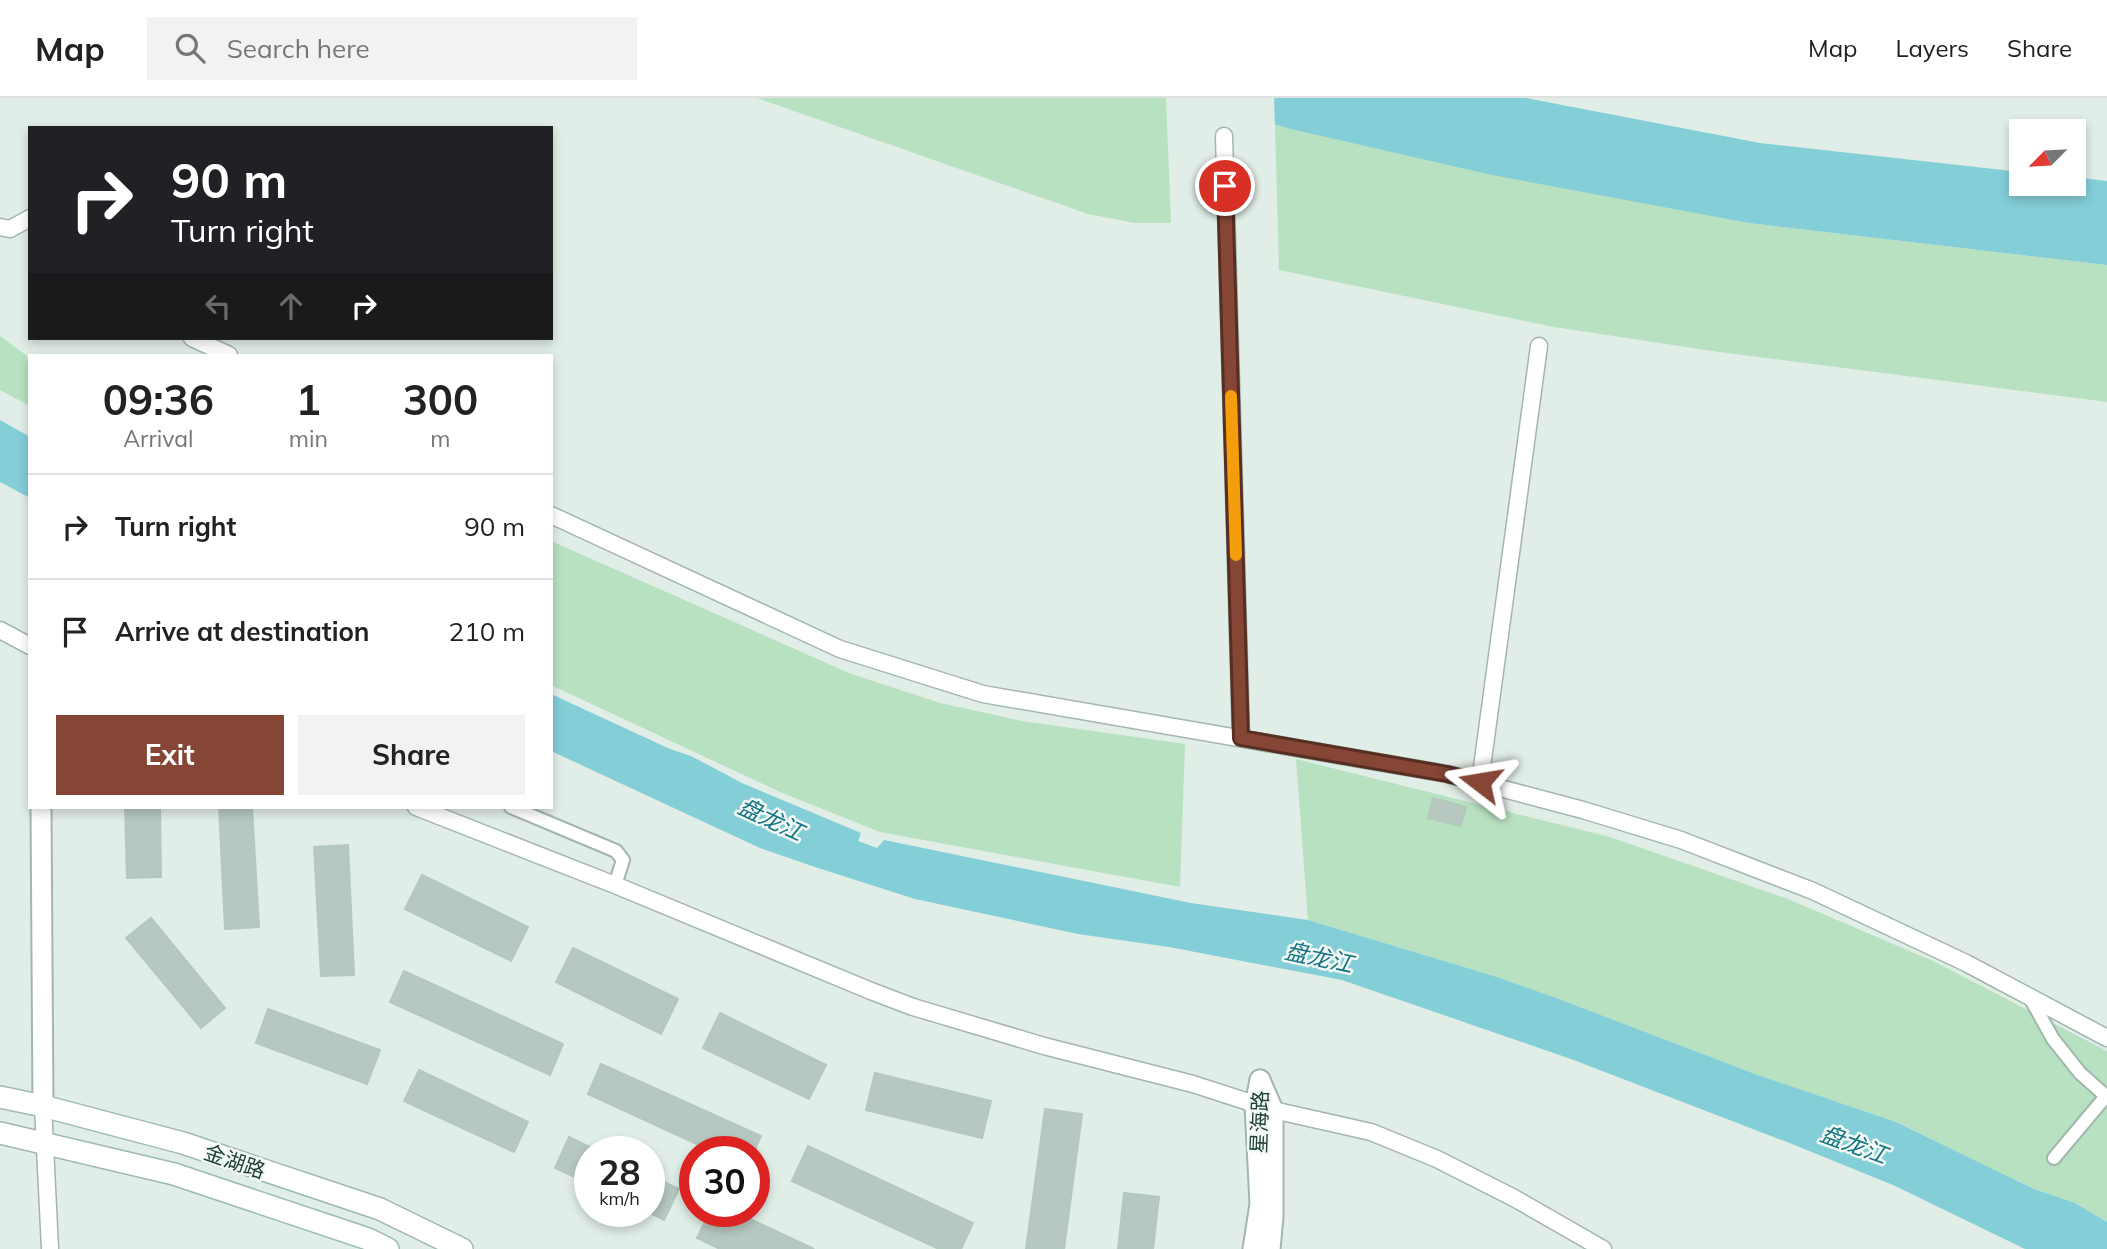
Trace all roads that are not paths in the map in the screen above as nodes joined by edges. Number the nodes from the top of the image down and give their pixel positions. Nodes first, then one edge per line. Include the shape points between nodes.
1 (1224, 136) dead end
2 (28, 219) edge
3 (0, 227) edge
4 (196, 340) edge
5 (1539, 346) dead end
6 (227, 354) edge
7 (553, 515) edge
8 (0, 630) edge
9 (28, 645) edge
10 (1241, 738) junction
11 (1480, 782) junction
12 (41, 809) edge
13 (421, 809) edge
14 (516, 809) edge
15 (615, 885) junction
16 (2029, 996) junction
17 (2107, 1038) edge
18 (0, 1097) edge
19 (2106, 1097) edge
20 (43, 1106) junction
21 (1264, 1107) junction
22 (0, 1133) edge
23 (44, 1143) junction
24 (2054, 1158) dead end
25 (50, 1249) edge
26 (388, 1249) edge
27 (462, 1249) edge
28 (1253, 1249) edge
29 (1270, 1249) edge
30 (1603, 1249) edge

1 - 10 street
2 - 3 street via 10,229
4 - 6 street
5 - 11 street
7 - 10 street via 840,649 983,694
8 - 9 street
10 - 11 street
11 - 16 street via 1681,840 1813,891
12 - 20 street
13 - 15 street
14 - 15 street via 615,851 623,860
15 - 21 street via 913,1007
16 - 17 street
16 - 19 street via 2053,1039
18 - 20 main road, 金湖路
19 - 24 street
20 - 23 street
20 - 27 main road, 金湖路 via 183,1143 367,1205
21 - 28 street, 星海路 via 1260,1204
21 - 29 street, 星海路 via 1273,1217
21 - 30 street via 1371,1132 1437,1159
22 - 23 main road, 金湖路
23 - 25 street
23 - 26 main road, 金湖路 via 174,1174

